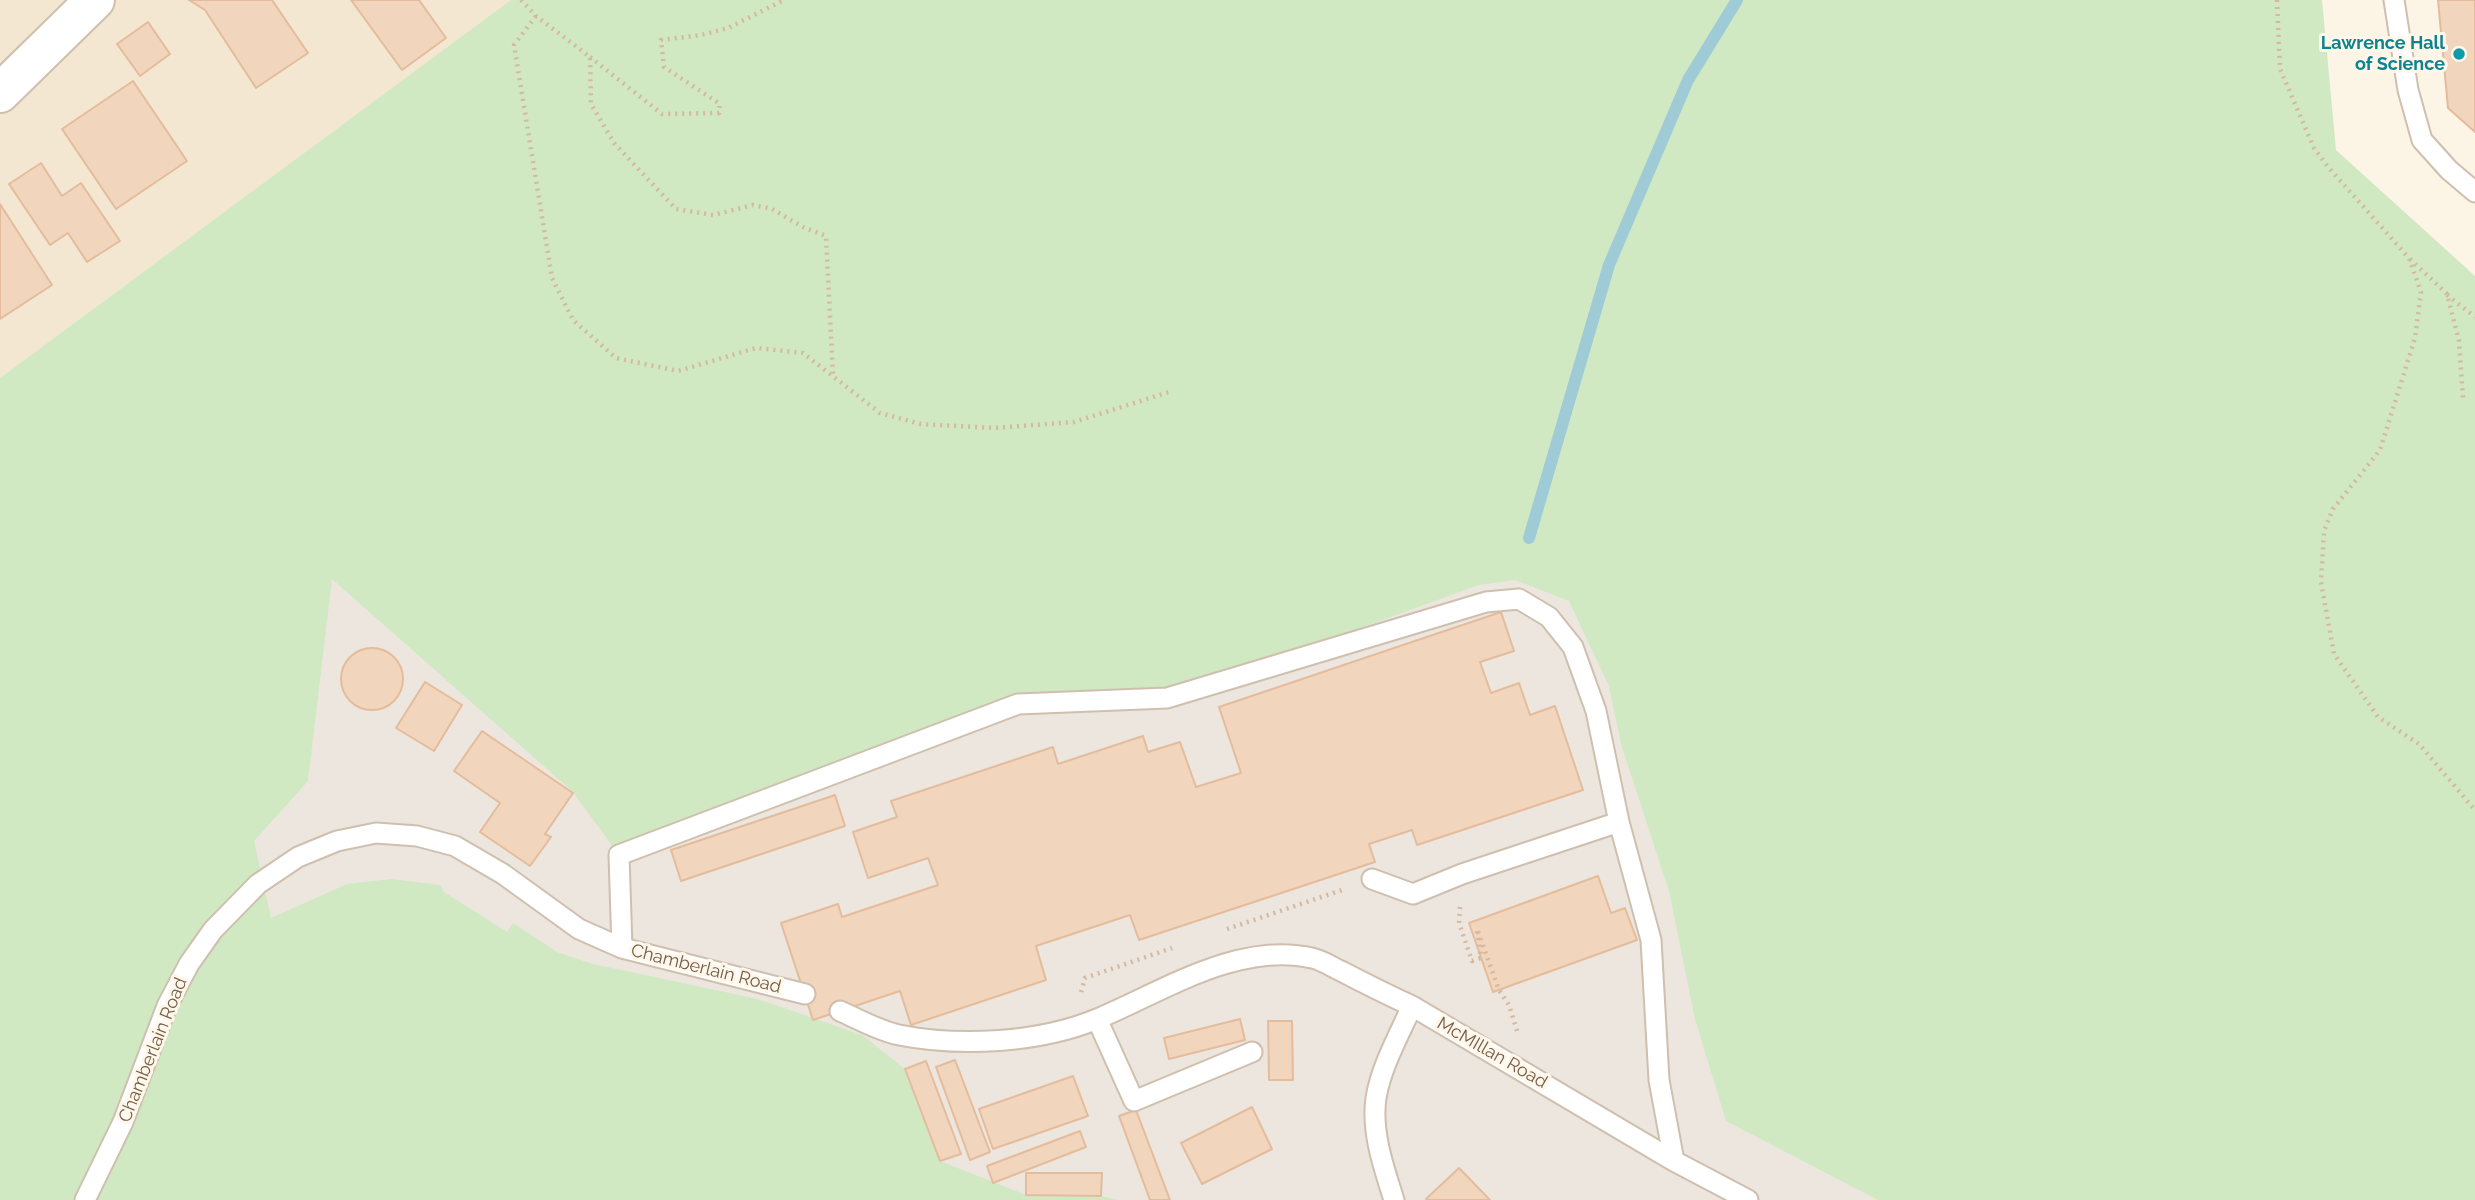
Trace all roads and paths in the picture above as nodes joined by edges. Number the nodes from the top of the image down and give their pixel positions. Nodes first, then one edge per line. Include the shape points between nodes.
1 (95, 0) edge
2 (521, 0) edge
3 (784, 0) edge
4 (2277, 0) edge
5 (2394, 0) edge
6 (536, 16) junction
7 (590, 57) junction
8 (0, 93) edge
9 (2475, 192) edge
10 (2409, 258) junction
11 (2447, 294) junction
12 (2475, 317) edge
13 (833, 377) junction
14 (1172, 391) dead end
15 (2463, 398) dead end
16 (2475, 810) edge
17 (1619, 821) junction
18 (1462, 874) junction
19 (1372, 879) dead end
20 (622, 948) junction
21 (805, 994) dead end
22 (1412, 1006) junction
23 (840, 1011) dead end
24 (1097, 1019) junction
25 (1252, 1052) dead end
26 (1504, 1060) junction
27 (1674, 1161) junction
28 (85, 1200) edge
29 (1394, 1200) edge
30 (1748, 1200) edge

1 - 8 street
2 - 6 path
3 - 7 path via 729,28 661,40 664,66 720,104 719,113 662,114
4 - 10 path via 2280,69 2314,148
5 - 9 lane via 2408,90 2422,140
6 - 7 path
6 - 13 path via 514,46 552,278 573,320 616,358 678,371 756,348 803,354
7 - 13 path via 591,104 614,143 676,208 713,215 753,205 772,209 826,236
10 - 11 path
10 - 16 path via 2421,292 2415,338 2379,450 2333,509 2324,531 2321,582 2334,654 2378,717 2418,744
11 - 12 path
11 - 15 path via 2459,341
13 - 14 path via 880,412 921,424 994,428 1074,422
17 - 18 lane
17 - 20 lane via 1596,711 1573,647 1549,617 1519,599 1486,603 1167,698 1018,704 619,855
17 - 27 lane via 1651,940 1658,1080
18 - 19 lane via 1413,894
18 - 26 path via 1459,923 1463,936 1472,961 1481,958 1477,929 1519,1035
20 - 21 lane, Chamberlain Road
20 - 28 lane, Chamberlain Road via 579,929 455,846 417,836 376,833 337,841 298,857 258,884 213,930 189,964
22 - 24 lane via 1314,958 1288,955 1245,958 1187,976
22 - 26 lane, McMIllan Road
22 - 29 lane via 1376,1098 1377,1136
23 - 24 lane via 896,1034 959,1043 1072,1028
24 - 25 lane via 1134,1101
26 - 27 lane, McMIllan Road
27 - 30 lane, McMIllan Road

